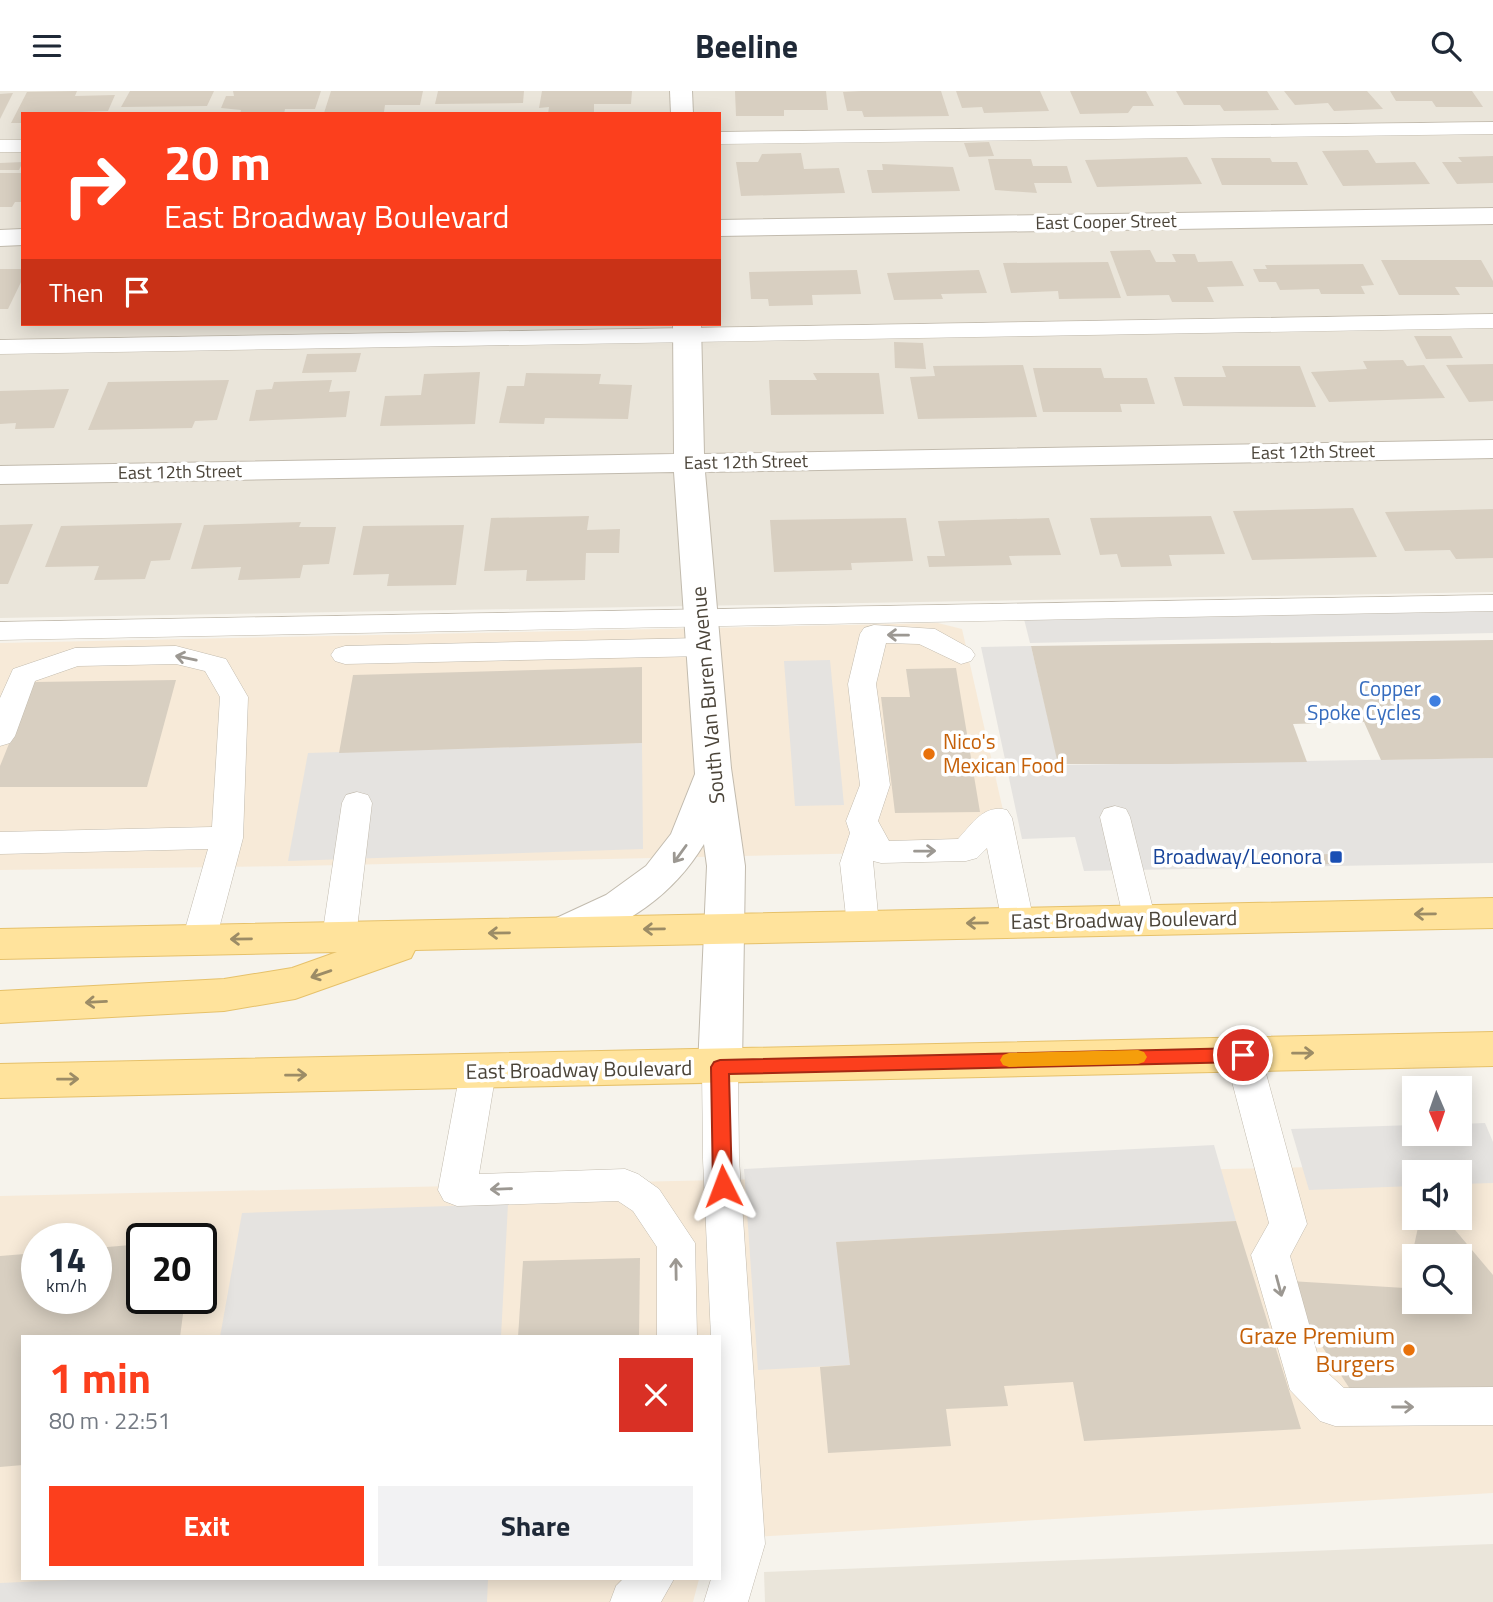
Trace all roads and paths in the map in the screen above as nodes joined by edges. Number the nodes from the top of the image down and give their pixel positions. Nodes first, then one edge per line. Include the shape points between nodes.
1 (681, 91) edge
2 (682, 112) edge
3 (1493, 128) edge
4 (721, 138) edge
5 (0, 146) edge
6 (21, 146) edge
7 (1493, 216) edge
8 (721, 228) edge
9 (0, 237) edge
10 (21, 237) edge
11 (1493, 321) edge
12 (687, 329) edge
13 (0, 347) edge
14 (1493, 449) edge
15 (689, 463) junction
16 (0, 475) edge
17 (1493, 603) edge
18 (0, 631) edge
19 (702, 632) junction
20 (345, 655) dead end
21 (961, 655) dead end
22 (0, 736) edge
23 (713, 768) junction
24 (357, 803) dead end
25 (1115, 817) dead end
26 (866, 833) junction
27 (227, 838) junction
28 (0, 843) edge
29 (1493, 913) edge
30 (1140, 921) junction
31 (1018, 922) junction
32 (863, 925) junction
33 (723, 927) junction
34 (566, 932) junction
35 (432, 935) junction
36 (339, 937) junction
37 (199, 940) junction
38 (0, 944) edge
39 (0, 1007) edge
40 (1493, 1049) edge
41 (1243, 1055) junction
42 (720, 1067) junction
43 (478, 1072) junction
44 (0, 1081) edge
45 (677, 1335) edge
46 (1493, 1406) edge
47 (651, 1580) edge
48 (632, 1602) edge
49 (726, 1602) edge

1 - 2 street
3 - 4 lane
5 - 6 lane
7 - 8 street, East Cooper Street
9 - 10 street
11 - 12 lane
12 - 13 lane
12 - 15 street, South Van Buren Avenue
14 - 15 street, East 12th Street
15 - 16 street, East 12th Street
15 - 19 street, South Van Buren Avenue
17 - 19 lane
18 - 19 lane
19 - 20 lane
19 - 23 street, South Van Buren Avenue
21 -> 26 lane via 925,635 873,634 862,684 875,785 862,821
27 -> 22 lane via 234,697 216,665 176,655 75,657 23,675
23 - 33 street, South Van Buren Avenue via 726,866
23 -> 34 street via 701,816 670,868 641,894
24 - 36 lane
25 - 30 lane
26 -> 31 lane via 881,852 966,850 996,818
26 - 32 lane via 856,863
27 - 28 lane
27 - 37 lane
29 -> 30 main road, East Broadway Boulevard
30 - 31 main road, East Broadway Boulevard
31 -> 32 main road, East Broadway Boulevard
32 - 33 main road, East Broadway Boulevard
33 -> 34 main road, East Broadway Boulevard
33 - 42 street, South Van Buren Avenue
34 -> 35 main road, East Broadway Boulevard
35 - 36 main road, East Broadway Boulevard
35 -> 39 main road via 295,983 224,995
36 -> 37 main road, East Broadway Boulevard
37 - 38 main road, East Broadway Boulevard
41 -> 40 main road, East Broadway Boulevard
41 - 42 main road, East Broadway Boulevard
41 -> 46 lane via 1288,1224 1270,1255 1304,1377 1335,1407
42 - 43 main road, East Broadway Boulevard
42 - 49 lane via 743,1543
44 -> 43 main road, East Broadway Boulevard
45 -> 43 lane via 676,1243 646,1199 636,1192 625,1185 457,1190
47 - 48 lane

